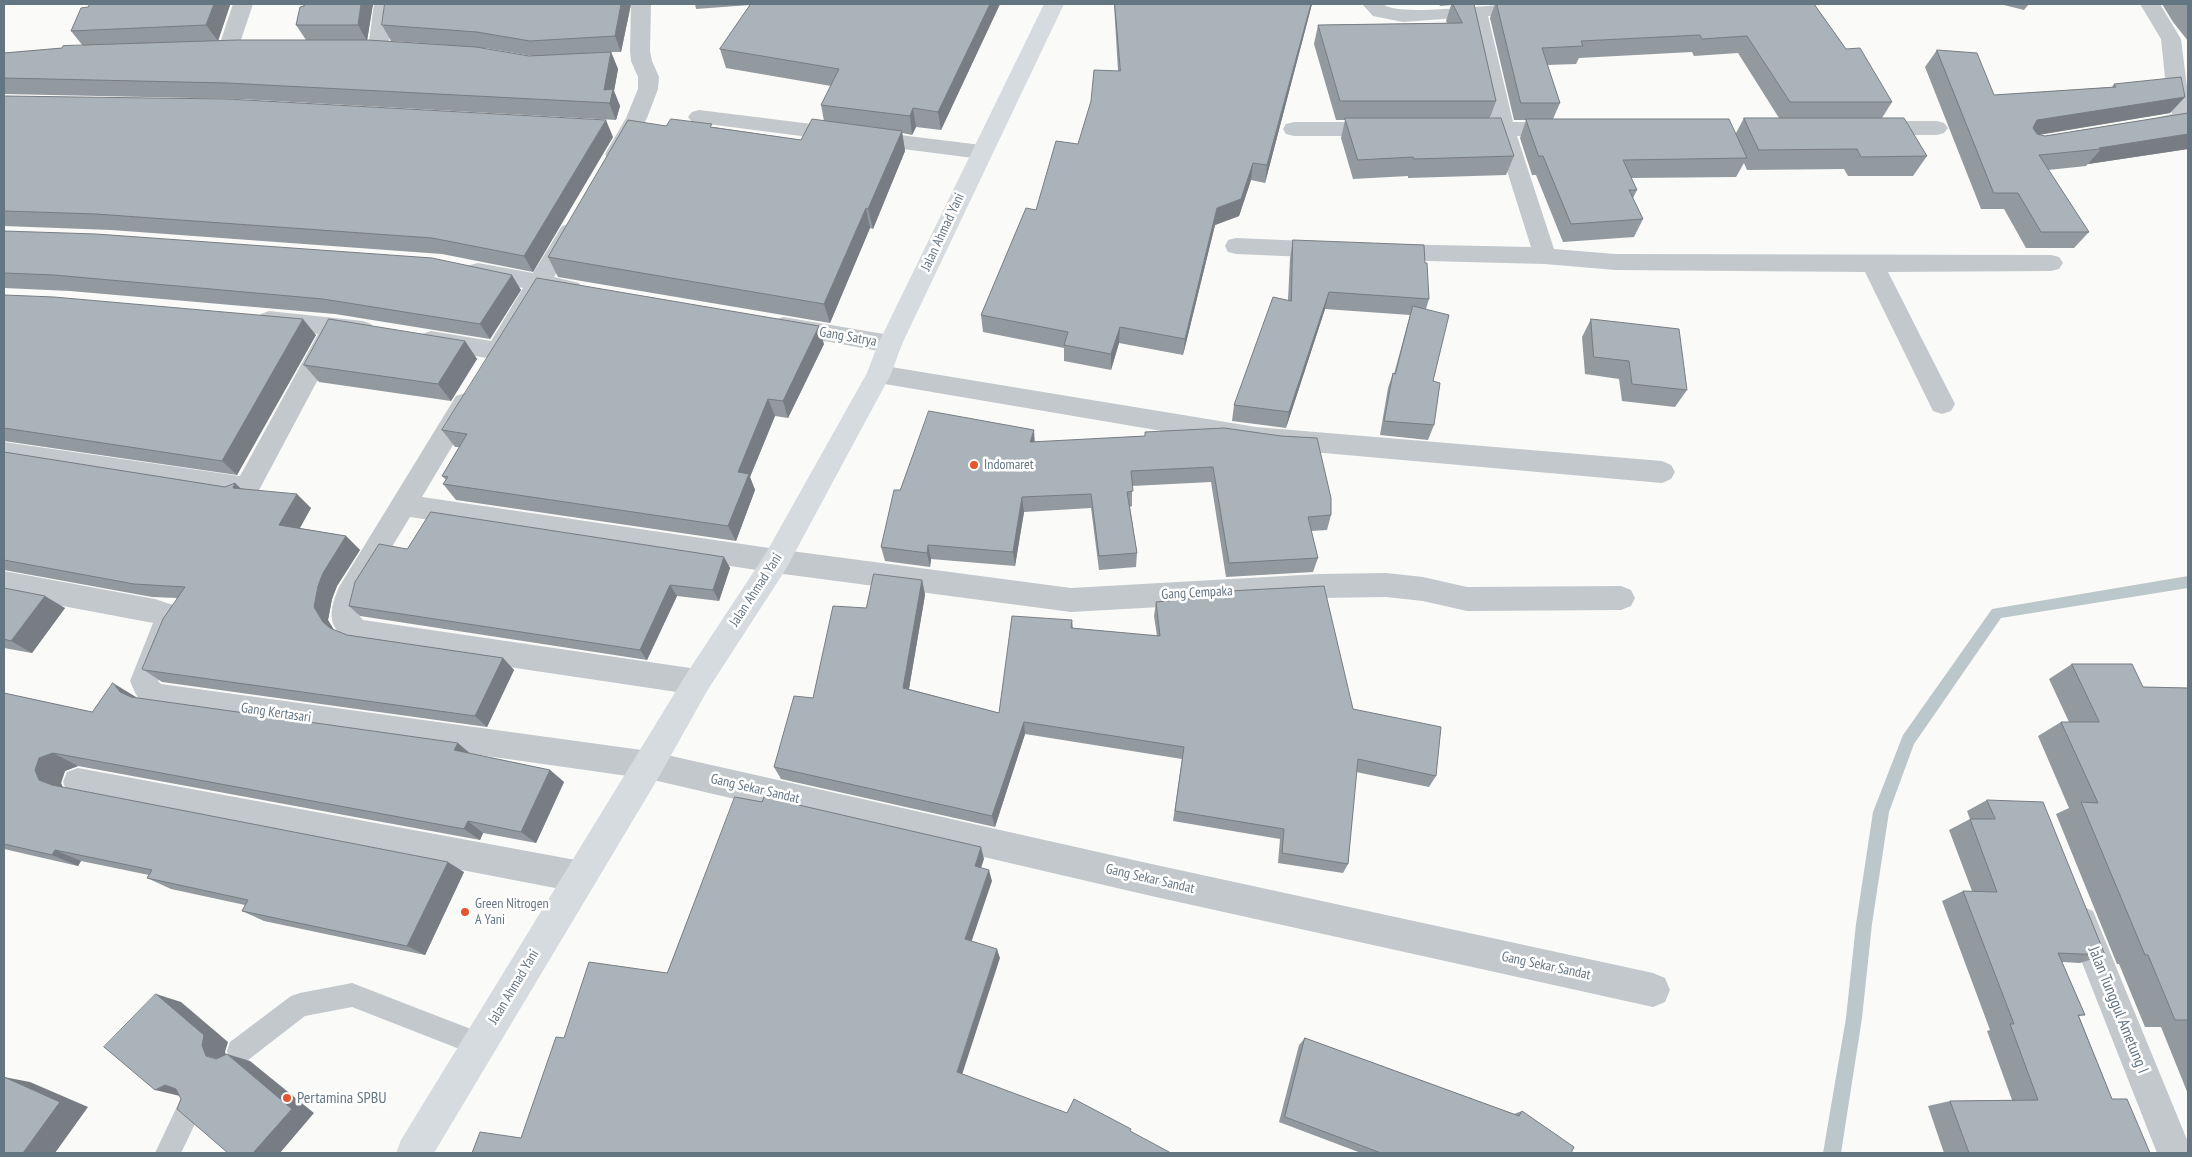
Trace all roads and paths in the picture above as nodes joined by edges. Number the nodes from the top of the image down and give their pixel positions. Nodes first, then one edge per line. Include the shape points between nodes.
1 (243, 4) edge
2 (384, 4) edge
3 (641, 4) edge
4 (1054, 4) edge
5 (1372, 4) edge
6 (2150, 4) edge
7 (1546, 8) edge
8 (1477, 10) junction
9 (227, 49) edge
10 (378, 49) edge
11 (699, 117) dead end
12 (1582, 128) edge
13 (1849, 128) edge
14 (1938, 128) dead end
15 (1294, 129) dead end
16 (1404, 129) edge
17 (1444, 129) edge
18 (1504, 129) junction
19 (2128, 130) edge
20 (981, 152) junction
21 (605, 172) edge
22 (580, 215) edge
23 (1236, 246) dead end
24 (1545, 256) junction
25 (2051, 263) dead end
26 (1872, 264) junction
27 (460, 267) edge
28 (540, 284) junction
29 (589, 292) edge
30 (249, 318) edge
31 (764, 322) edge
32 (335, 326) junction
33 (383, 333) edge
34 (411, 337) edge
35 (890, 344) junction
36 (498, 350) junction
37 (879, 374) junction
38 (1942, 404) dead end
39 (4, 452) edge
40 (1662, 472) dead end
41 (402, 505) junction
42 (776, 561) junction
43 (4, 583) edge
44 (1620, 598) dead end
45 (697, 682) junction
46 (649, 765) junction
47 (78, 782) dead end
48 (580, 877) junction
49 (2071, 895) edge
50 (1653, 990) dead end
51 (480, 1045) junction
52 (239, 1051) dead end
53 (191, 1105) edge
54 (168, 1153) edge
55 (414, 1153) edge
56 (2175, 1153) edge

1 - 9 street
2 - 10 street
3 - 21 street via 632,60 648,73 649,81 643,102 620,128
4 - 20 main road, Jalan Ahmad Yani
5 - 8 street via 1380,12 1403,16
6 - 19 street via 2171,39 2182,116 2175,122
7 - 8 street
8 - 18 street
11 - 20 street
12 - 18 street
13 - 14 street
15 - 16 street
17 - 18 street
18 - 24 street
20 - 35 main road, Jalan Ahmad Yani
22 - 28 street
23 - 24 street
24 - 26 street via 1615,262
25 - 26 street
26 - 38 street
27 - 28 street
28 - 29 street
28 - 36 street
30 - 32 street
31 - 35 street, Gang Satrya
32 - 33 street
32 - 39 street via 245,487
34 - 36 street
35 - 37 main road, Jalan Ahmad Yani
36 - 41 street
37 - 40 street via 1256,437
37 - 42 main road, Jalan Ahmad Yani
41 - 42 street, Gang Cempaka
41 - 45 street via 348,599 344,619 350,628 361,633
42 - 44 street, Gang Cempaka via 1071,600 1320,586 1423,589 1467,599
42 - 45 main road, Jalan Ahmad Yani
43 - 46 street, Gang Kertasari via 155,610 166,615 167,624 144,681 154,696
45 - 46 main road, Jalan Ahmad Yani
46 - 48 main road, Jalan Ahmad Yani
46 - 50 street, Gang Sekar Sandat
47 - 48 street
48 - 51 main road, Jalan Ahmad Yani
49 - 56 street, Jalan Tunggul Ametung I
51 - 52 lane via 352,995 300,1005
51 - 55 main road, Jalan Ahmad Yani
53 - 54 lane

